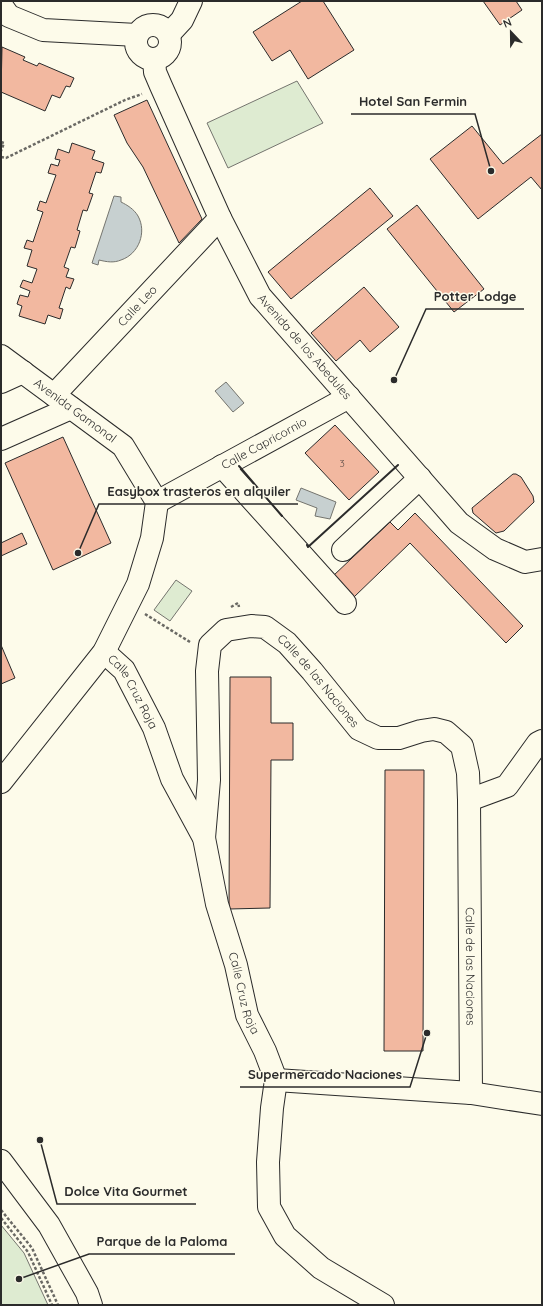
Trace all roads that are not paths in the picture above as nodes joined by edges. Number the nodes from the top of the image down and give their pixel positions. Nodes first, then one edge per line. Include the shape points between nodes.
1 (191, 1) edge
2 (1, 5) edge
3 (169, 34) junction
4 (137, 35) junction
5 (154, 59) junction
6 (220, 218) junction
7 (1, 356) edge
8 (23, 372) junction
9 (1, 382) edge
10 (54, 394) junction
11 (349, 397) junction
12 (71, 408) junction
13 (1, 439) edge
14 (222, 466) junction
15 (420, 478) junction
16 (157, 502) junction
17 (343, 550) dead end
18 (542, 559) edge
19 (345, 603) dead end
20 (104, 652) junction
21 (542, 742) edge
22 (1, 782) edge
23 (469, 800) junction
24 (204, 838) junction
25 (276, 1080) junction
26 (471, 1093) junction
27 (542, 1104) edge
28 (1, 1161) edge
29 (91, 1305) edge
30 (383, 1305) edge

1 - 3 street via 182,20
2 - 4 street via 9,16 43,30
3 - 4 street via 159,26 146,26
3 - 5 street via 170,45 165,55
4 - 5 street via 136,46 143,56
5 - 6 street, Avenida de los Abedules via 154,72
6 - 10 street, Calle Leo
6 - 11 street, Avenida de los Abedules via 260,296
7 - 8 street, Avenida Gamonal
8 - 9 street
8 - 10 street, Avenida Gamonal
10 - 12 street, Avenida Gamonal
11 - 14 street, Calle Capricornio
11 - 15 street, Avenida de los Abedules
12 - 13 street
12 - 16 street, Avenida Gamonal via 123,446
14 - 16 street, Calle Capricornio
14 - 19 street
15 - 17 street
15 - 18 street, Avenida de los Abedules via 459,523 495,549 524,562
16 - 20 street via 152,538 138,584
20 - 22 street
20 - 24 street, Calle Cruz Roja via 124,670 154,728 172,779
21 - 23 street via 538,743 507,786
23 - 24 street, Calle de las Naciones via 468,773 462,746 446,732 434,729 399,738 378,738 359,729 287,643 265,627 251,626 226,630 210,645 207,671 209,780
23 - 26 street, Calle de las Naciones
24 - 25 street, Calle Cruz Roja via 247,1015
25 - 26 street
25 - 30 street, Calle Cruz Roja via 268,1162 269,1206 285,1236 321,1268
26 - 27 street
28 - 29 street via 49,1225

